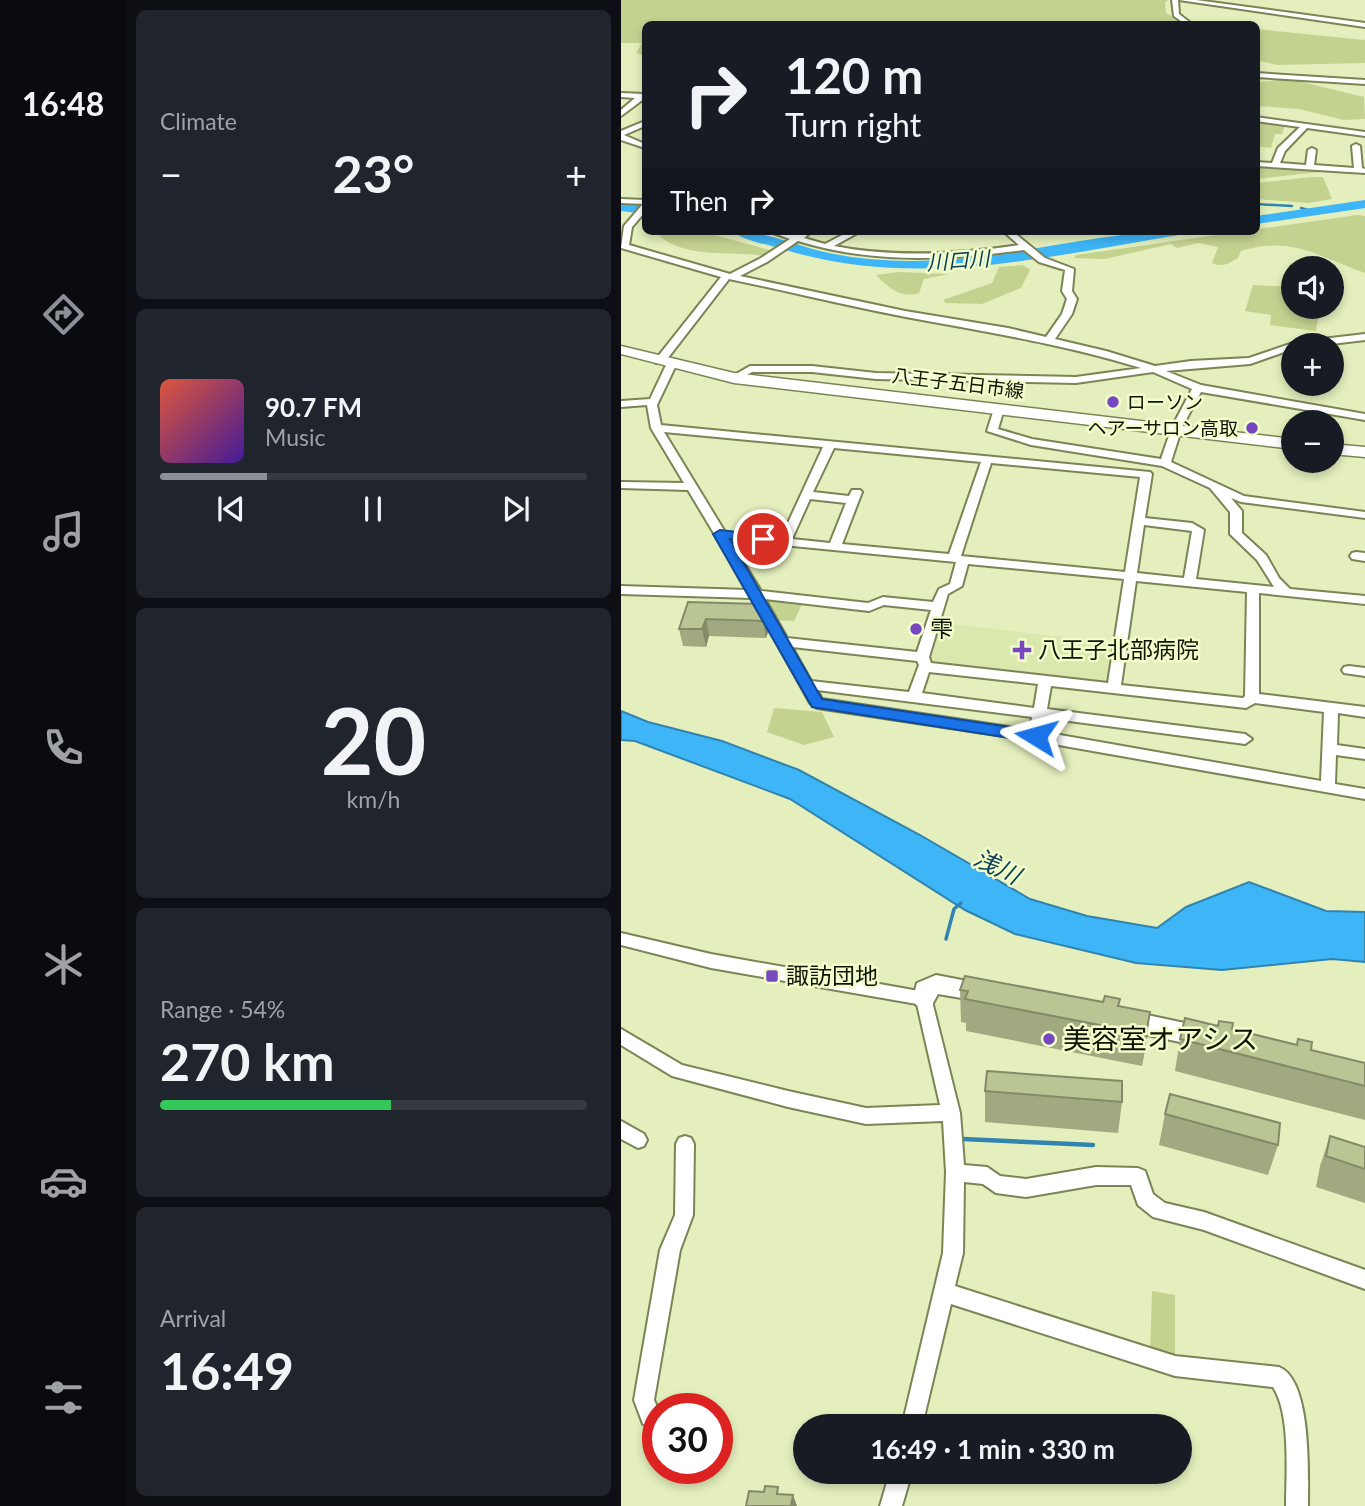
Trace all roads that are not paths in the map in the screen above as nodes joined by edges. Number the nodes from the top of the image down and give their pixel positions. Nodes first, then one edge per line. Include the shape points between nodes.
1 (1175, 0) edge
2 (1182, 0) edge
3 (1185, 21) edge
4 (1365, 25) edge
5 (1260, 75) edge
6 (1365, 82) edge
7 (621, 95) edge
8 (641, 96) edge
9 (621, 114) edge
10 (1260, 119) edge
11 (642, 124) edge
12 (1306, 125) junction
13 (1365, 134) edge
14 (621, 135) edge
15 (642, 145) edge
16 (1356, 146) dead end
17 (1312, 149) dead end
18 (1260, 164) edge
19 (1275, 166) junction
20 (1310, 168) junction
21 (1361, 171) edge
22 (621, 201) edge
23 (642, 208) edge
24 (642, 209) edge
25 (624, 228) edge
26 (786, 235) edge
27 (804, 235) edge
28 (849, 235) edge
29 (1012, 235) edge
30 (799, 239) junction
31 (826, 247) junction
32 (1026, 247) junction
33 (729, 277) junction
34 (1365, 337) edge
35 (1344, 339) edge
36 (1049, 340) junction
37 (1281, 349) edge
38 (621, 350) edge
39 (666, 362) junction
40 (1156, 370) junction
41 (734, 378) junction
42 (1198, 388) junction
43 (653, 402) junction
44 (621, 404) edge
45 (999, 409) junction
46 (1365, 417) edge
47 (656, 428) junction
48 (1176, 430) junction
49 (1281, 443) edge
50 (830, 444) junction
51 (1344, 450) edge
52 (1365, 452) edge
53 (987, 459) junction
54 (1165, 463) junction
55 (621, 485) edge
56 (691, 486) junction
57 (1214, 487) junction
58 (806, 495) junction
59 (1365, 514) edge
60 (1140, 521) junction
61 (720, 534) junction
62 (785, 541) junction
63 (835, 546) junction
64 (959, 559) junction
65 (1131, 576) junction
66 (1189, 582) junction
67 (1253, 589) junction
68 (621, 590) edge
69 (1286, 592) junction
70 (755, 594) junction
71 (1365, 600) edge
72 (939, 607) junction
73 (783, 642) junction
74 (923, 662) junction
75 (1349, 670) dead end
76 (1365, 672) edge
77 (1045, 681) junction
78 (808, 685) junction
79 (1115, 689) junction
80 (914, 697) junction
81 (1252, 698) junction
82 (1331, 708) junction
83 (1365, 712) edge
84 (1040, 715) junction
85 (1036, 736) junction
86 (1245, 739) dead end
87 (1329, 749) junction
88 (1365, 754) edge
89 (1327, 787) junction
90 (1365, 794) edge
91 (621, 939) edge
92 (1004, 997) edge
93 (924, 998) junction
94 (1099, 1015) edge
95 (621, 1036) edge
96 (1233, 1044) edge
97 (951, 1114) junction
98 (621, 1129) edge
99 (639, 1140) dead end
100 (685, 1144) dead end
101 (955, 1172) junction
102 (1365, 1280) edge
103 (945, 1292) junction
104 (645, 1393) edge
105 (915, 1414) edge
106 (897, 1484) edge
107 (891, 1506) edge
108 (1297, 1506) edge

1 - 3 street via 1176,15
2 - 4 street
5 - 6 street
7 - 8 street
8 - 9 street
10 - 12 street
11 - 14 street
12 - 13 street
12 - 19 street via 1281,150
14 - 15 street
16 - 21 street
17 - 20 street
18 - 19 street
19 - 20 street
20 - 21 street
22 - 23 street
24 - 25 street
25 - 33 street via 624,246
26 - 30 street
27 - 30 street
28 - 31 street
29 - 32 street
30 - 31 street
30 - 33 street
31 - 32 street via 921,257
32 - 36 street via 1040,259 1070,270 1070,308
33 - 36 street
33 - 39 street
34 - 35 street
36 - 40 street
37 - 40 street via 1250,360
38 - 39 main road, 八王子五日市線
39 - 41 main road, 八王子五日市線
39 - 43 street
40 - 41 street via 1037,380 750,369
40 - 42 street
41 - 45 main road, 八王子五日市線
42 - 46 street
42 - 48 street
43 - 44 street
43 - 47 street
45 - 48 main road, 八王子五日市線
45 - 54 street via 991,431 1031,442
47 - 50 street
47 - 56 street
48 - 49 main road, 八王子五日市線
48 - 54 street
50 - 53 street
50 - 58 street
51 - 52 main road
53 - 60 street via 1146,474
53 - 64 street
54 - 57 street
55 - 56 street
56 - 61 street
57 - 59 street via 1241,499
57 - 69 street via 1236,511 1236,534 1262,558
58 - 62 street
58 - 63 street via 854,496
60 - 65 street
60 - 66 street via 1198,530
61 - 62 street
61 - 70 street
62 - 63 street
63 - 64 street
64 - 65 street
64 - 72 street via 956,586 943,593
65 - 66 street
65 - 79 street
66 - 67 street
67 - 69 street
67 - 81 street
68 - 70 street
69 - 71 street
70 - 72 street via 869,607 883,601
70 - 73 street
72 - 74 street
73 - 74 street
73 - 78 street
74 - 77 street
74 - 80 street
75 - 76 street
77 - 79 street
77 - 84 street
78 - 80 street
78 - 85 street via 817,704
79 - 81 street via 1246,703
80 - 84 street
81 - 82 street
82 - 83 street
82 - 87 street
84 - 85 street
84 - 86 street
85 - 89 street
87 - 88 street
87 - 89 street
89 - 90 street
91 - 93 street via 711,961
92 - 93 street via 936,984 928,986
93 - 97 street
94 - 96 street
95 - 97 street via 678,1071 788,1099 866,1116
97 - 101 street
98 - 99 street
100 - 104 street via 683,1215 670,1250
101 - 102 street via 1026,1188 1096,1176 1138,1177 1145,1199 1160,1211 1204,1221
101 - 103 street via 952,1253
103 - 105 street
103 - 108 street via 1175,1366 1279,1377 1287,1385 1296,1445
106 - 107 street

